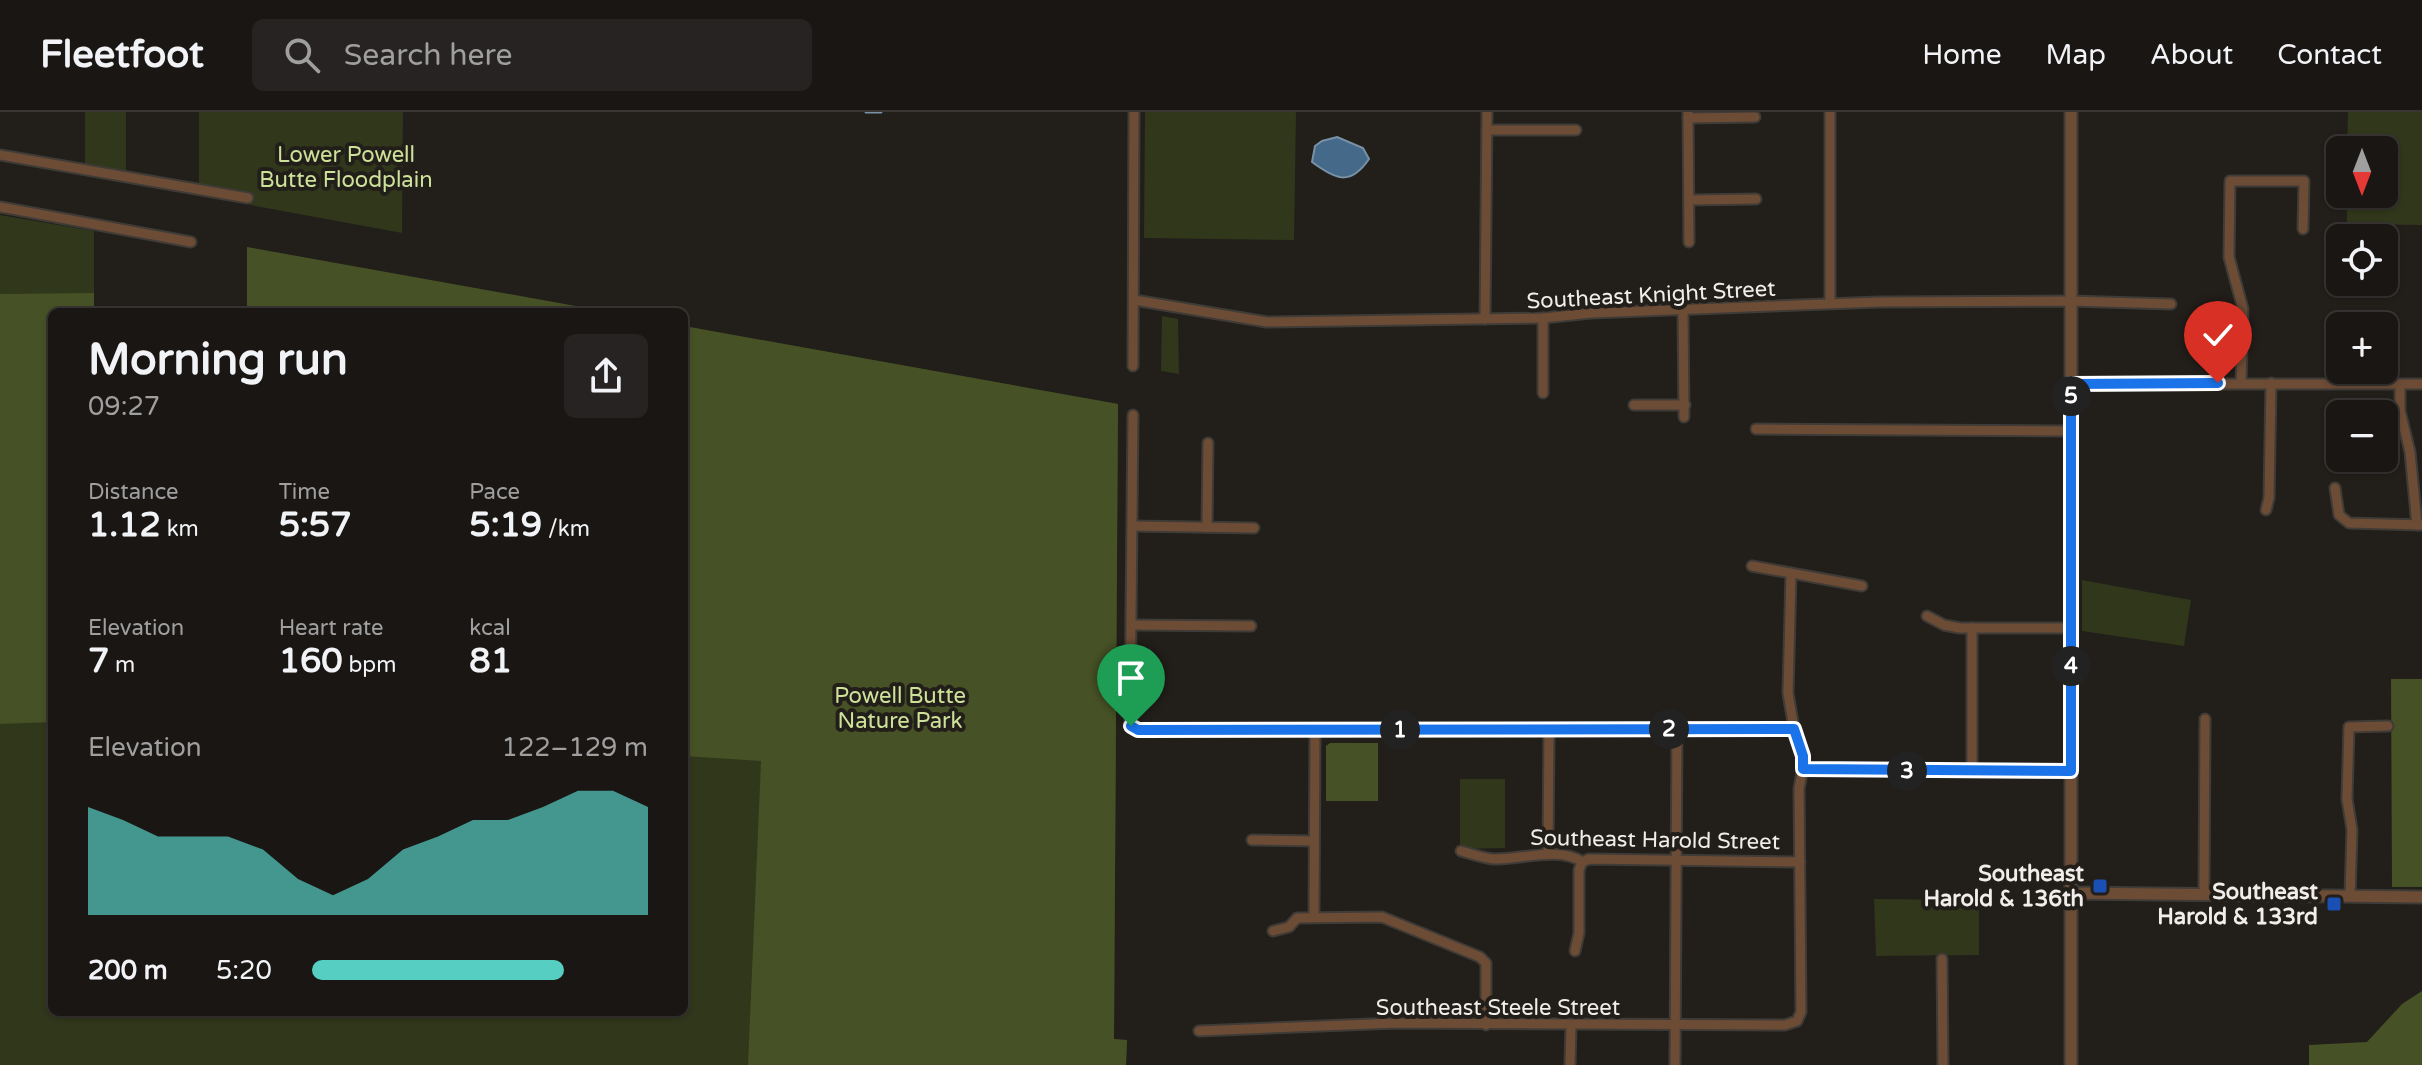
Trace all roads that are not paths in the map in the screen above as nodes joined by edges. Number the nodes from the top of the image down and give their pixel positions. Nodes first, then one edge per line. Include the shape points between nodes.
1 (1134, 112) edge
2 (1487, 112) edge
3 (1830, 112) edge
4 (2071, 112) edge
5 (1688, 115) edge
6 (1755, 117) dead end
7 (1487, 130) junction
8 (1576, 130) dead end
9 (0, 155) edge
10 (248, 198) dead end
11 (1756, 199) dead end
12 (1689, 200) junction
13 (0, 207) edge
14 (2303, 229) dead end
15 (191, 242) dead end
16 (1689, 242) dead end
17 (1134, 300) junction
18 (2071, 301) junction
19 (1830, 303) junction
20 (2171, 304) dead end
21 (1683, 310) junction
22 (1543, 318) junction
23 (1485, 319) junction
24 (1133, 366) dead end
25 (2241, 383) junction
26 (2271, 383) junction
27 (2071, 384) junction
28 (2400, 384) junction
29 (2422, 384) edge
30 (1543, 393) dead end
31 (1634, 405) dead end
32 (1685, 405) junction
33 (1133, 415) dead end
34 (1684, 417) dead end
35 (1756, 429) dead end
36 (2071, 431) junction
37 (2408, 441) junction
38 (2422, 441) edge
39 (1208, 443) dead end
40 (2335, 488) dead end
41 (2266, 510) dead end
42 (2419, 525) edge
43 (1133, 526) junction
44 (1207, 527) junction
45 (1254, 528) dead end
46 (1752, 566) dead end
47 (1791, 573) junction
48 (1862, 586) dead end
49 (1927, 616) dead end
50 (1132, 625) junction
51 (1251, 626) dead end
52 (1972, 628) junction
53 (2071, 628) junction
54 (2205, 719) dead end
55 (2388, 726) dead end
56 (1549, 729) junction
57 (1677, 729) junction
58 (1794, 729) junction
59 (1315, 730) junction
60 (1803, 769) junction
61 (1972, 771) junction
62 (2071, 771) junction
63 (1252, 840) dead end
64 (1314, 841) junction
65 (1461, 851) dead end
66 (1548, 854) junction
67 (1676, 860) junction
68 (1582, 862) junction
69 (1800, 862) junction
70 (2071, 893) junction
71 (2204, 894) junction
72 (2350, 896) junction
73 (2422, 897) edge
74 (1314, 917) junction
75 (1273, 931) dead end
76 (1575, 951) dead end
77 (1942, 959) dead end
78 (1486, 1025) junction
79 (1676, 1025) junction
80 (1571, 1026) junction
81 (1199, 1031) dead end
82 (1570, 1065) edge
83 (1675, 1065) edge
84 (1943, 1065) edge
85 (2071, 1065) edge

1 - 17 street
2 - 7 street
3 - 19 street
4 - 18 street
5 - 6 street
5 - 12 street
7 - 8 street
7 - 23 street
9 - 10 street
11 - 12 street
12 - 16 street
13 - 15 street
14 - 25 street via 2304,181 2230,181 2229,257 2243,309
17 - 23 street, Southeast Knight Street via 1267,322
17 - 24 street
18 - 19 street, Southeast Knight Street
18 - 20 street, Southeast Knight Street
18 - 27 street
19 - 21 street, Southeast Knight Street
21 - 22 street, Southeast Knight Street
21 - 32 street
22 - 23 street, Southeast Knight Street
22 - 30 street
25 - 26 street
25 - 27 street
26 - 28 street
26 - 41 street
27 - 36 street
28 - 29 street
28 - 37 street
31 - 32 street
32 - 34 street
33 - 43 street
35 - 36 street
36 - 53 street
37 - 38 street
37 - 42 street
39 - 44 street
40 - 42 street via 2339,515 2349,523
43 - 44 street
43 - 50 street
44 - 45 street
46 - 47 street
47 - 48 street
47 - 58 street via 1788,693
49 - 52 street
50 - 51 street
50 - 59 street via 1133,728
52 - 53 street
52 - 61 street
53 - 62 street
54 - 71 street
55 - 72 street via 2349,727
56 - 57 street
56 - 59 street
56 - 66 street
57 - 58 street
57 - 67 street
58 - 60 street
59 - 64 street
60 - 61 street
60 - 69 street
61 - 62 street
62 - 70 street
63 - 64 street
64 - 74 street
65 - 66 street, Southeast Harold Street via 1494,859
66 - 68 street, Southeast Harold Street
67 - 68 street, Southeast Harold Street
67 - 69 street, Southeast Harold Street
67 - 79 street
68 - 76 street
69 - 79 street, Southeast Steele Street via 1797,1021
70 - 71 street
70 - 85 street
71 - 72 street
72 - 73 street
74 - 75 street via 1297,918 1289,927
74 - 78 street via 1390,919 1480,957 1486,963
77 - 84 street
78 - 80 street, Southeast Steele Street
78 - 81 street, Southeast Steele Street
79 - 80 street, Southeast Steele Street
79 - 83 street
80 - 82 street

